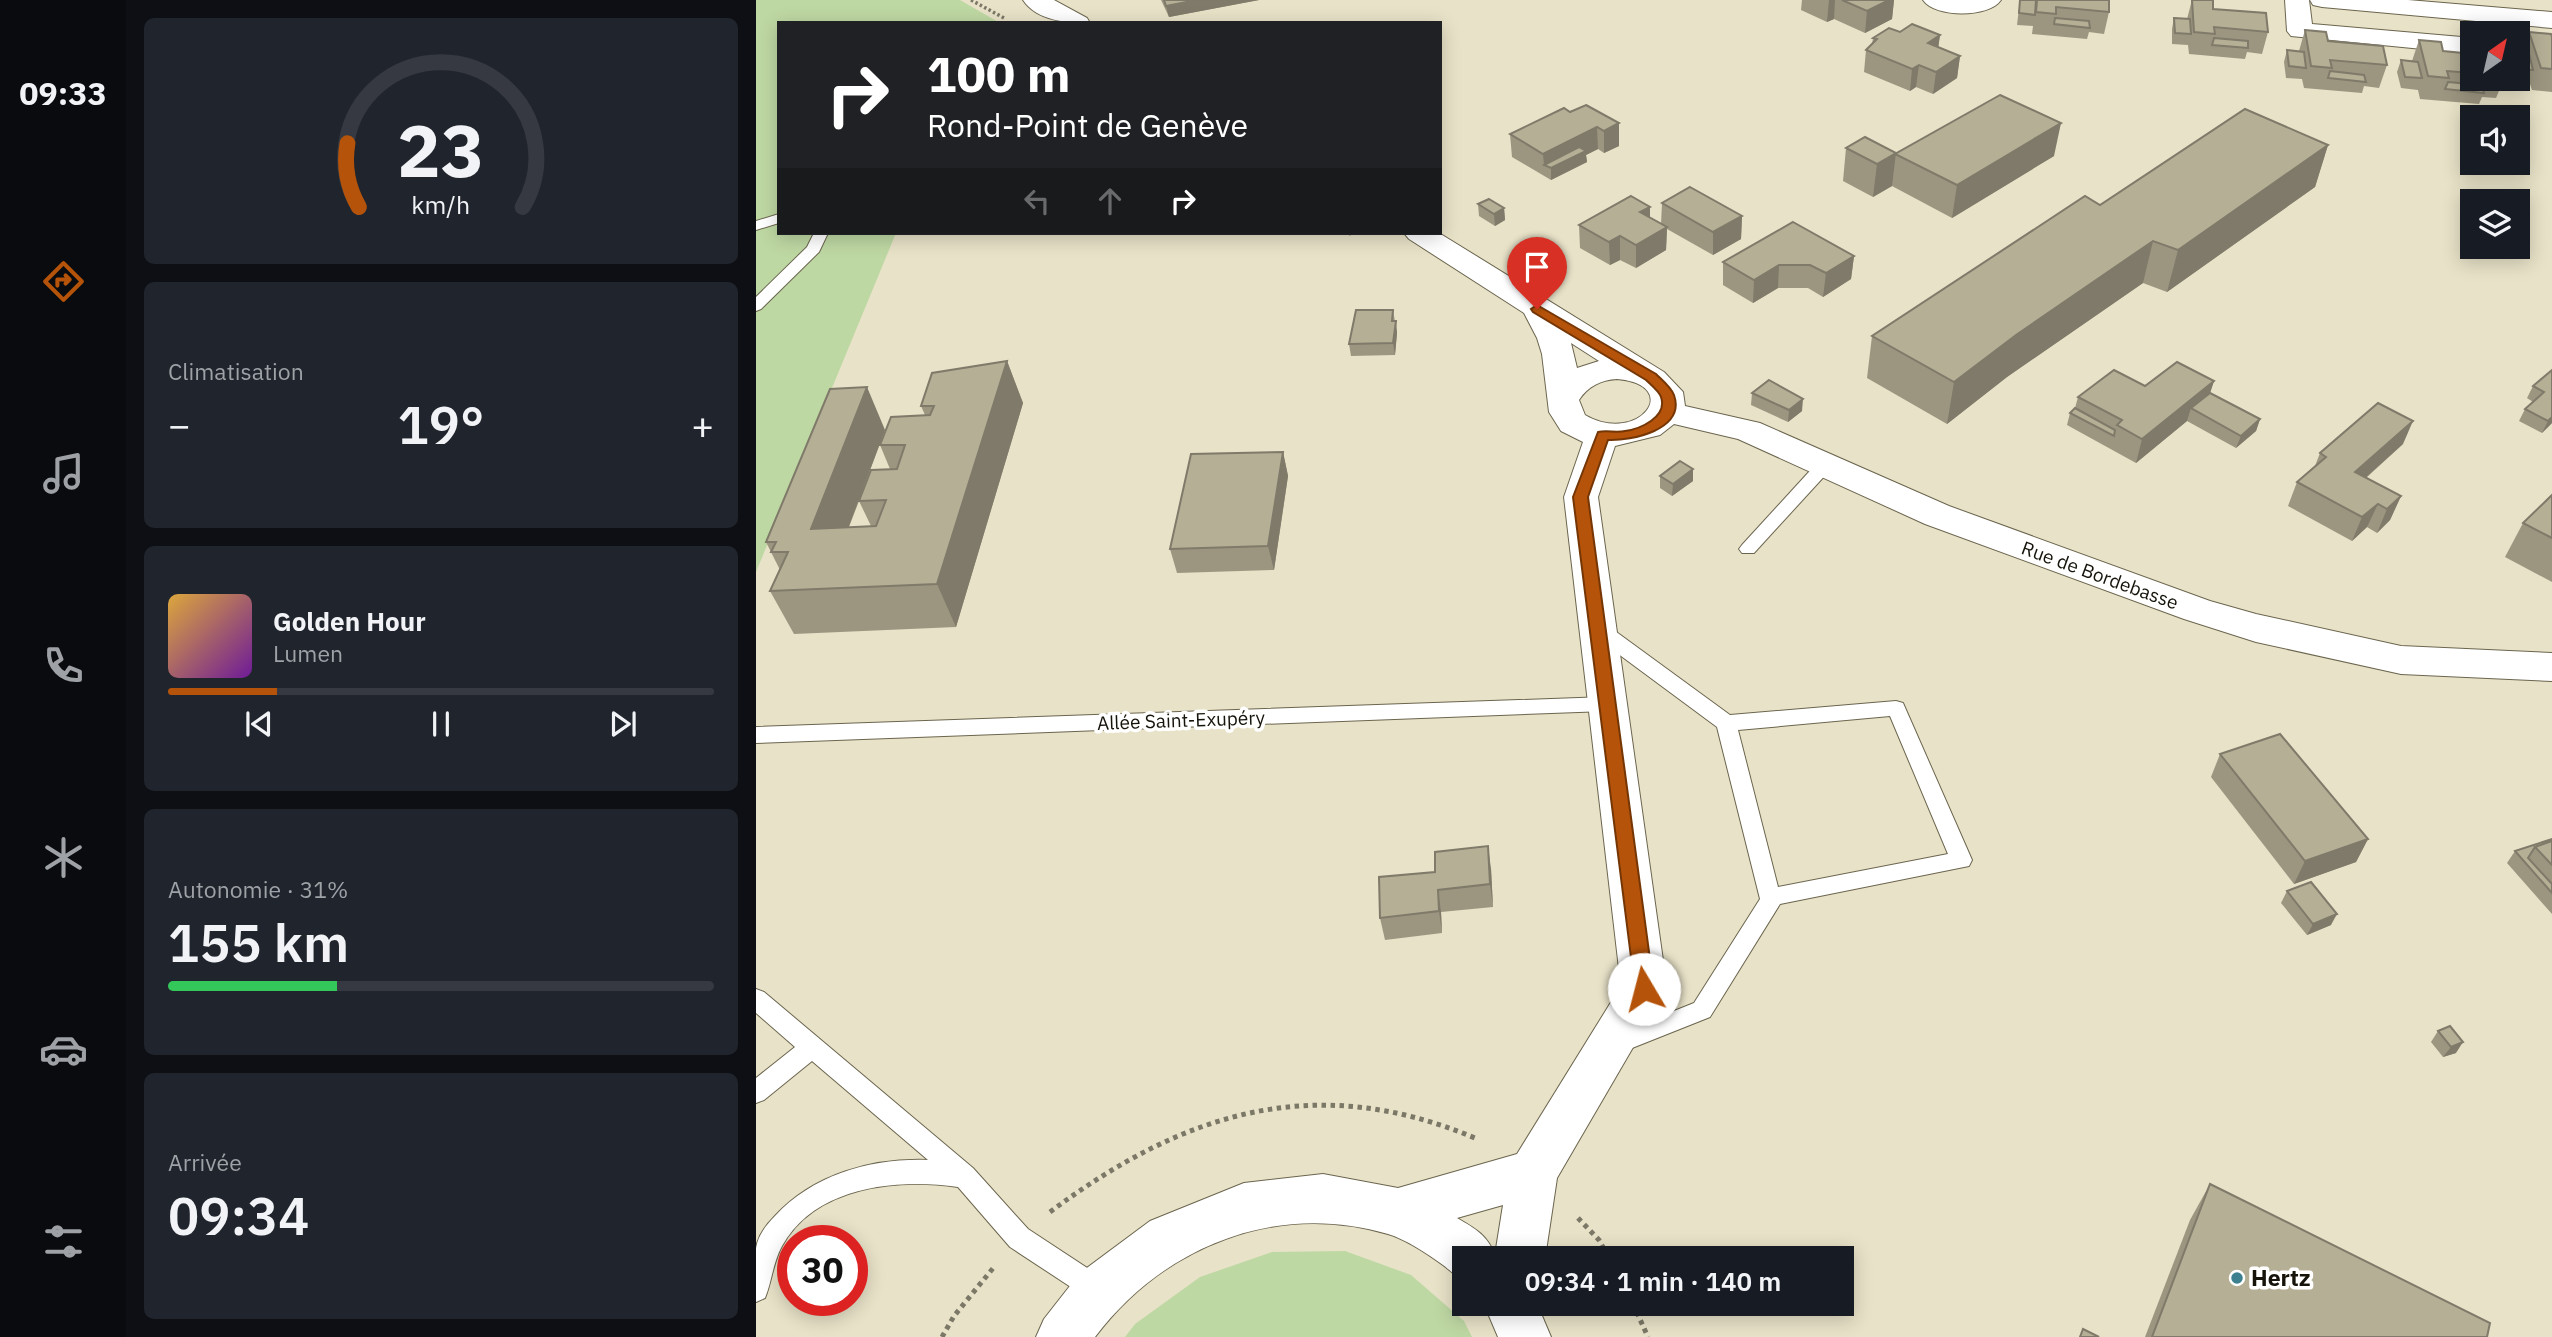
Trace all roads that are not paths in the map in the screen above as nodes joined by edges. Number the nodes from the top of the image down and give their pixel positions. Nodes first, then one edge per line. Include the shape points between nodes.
1 (1035, 0) edge
2 (1935, 0) edge
3 (1989, 0) edge
4 (2297, 0) edge
5 (2322, 0) edge
6 (2552, 20) edge
7 (1074, 21) edge
8 (2462, 21) edge
9 (2526, 21) edge
10 (2460, 45) edge
11 (777, 219) edge
12 (756, 226) edge
13 (820, 235) edge
14 (1422, 235) edge
15 (756, 306) edge
16 (1537, 309) junction
17 (1639, 372) junction
18 (1564, 397) junction
19 (1667, 412) junction
20 (1602, 436) junction
21 (1824, 466) junction
22 (1748, 549) dead end
23 (1596, 627) junction
24 (2552, 667) edge
25 (1606, 704) junction
26 (1726, 723) junction
27 (756, 735) edge
28 (1771, 897) junction
29 (756, 999) edge
30 (813, 1047) junction
31 (1609, 1047) junction
32 (756, 1092) edge
33 (1533, 1173) junction
34 (964, 1176) junction
35 (1398, 1212) junction
36 (1456, 1246) edge
37 (1523, 1246) edge
38 (756, 1289) edge
39 (1098, 1291) junction
40 (1062, 1337) edge

1 - 7 street
2 - 3 street via 1950,5
4 - 10 street via 2300,32
5 - 8 street
6 - 9 street
11 - 12 lane
13 - 15 lane via 814,249
14 - 16 street
16 - 17 street
16 - 18 street via 1554,339
17 - 18 street via 1592,372 1579,378
17 - 19 street via 1661,384 1667,393
18 - 20 street via 1563,406 1575,425
19 - 20 street via 1642,432
19 - 21 street, Rue de Bordebasse via 1748,431
20 - 23 street via 1580,497
21 - 22 lane
21 - 24 street, Rue de Bordebasse via 1950,519 2256,628 2401,660
23 - 25 street
23 - 26 lane
25 - 27 lane, Allée Saint-Exupéry
25 - 31 street via 1644,989
26 - 28 lane
26 - 28 lane via 1896,708 1961,860
28 - 31 lane via 1702,1010
29 - 30 lane
30 - 32 lane
30 - 34 lane
31 - 33 street
33 - 35 street
33 - 37 street
34 - 38 lane via 907,1171 833,1187 775,1234
34 - 39 lane via 1019,1238
35 - 36 street
35 - 39 street via 1323,1198 1244,1206 1168,1238
39 - 40 street

